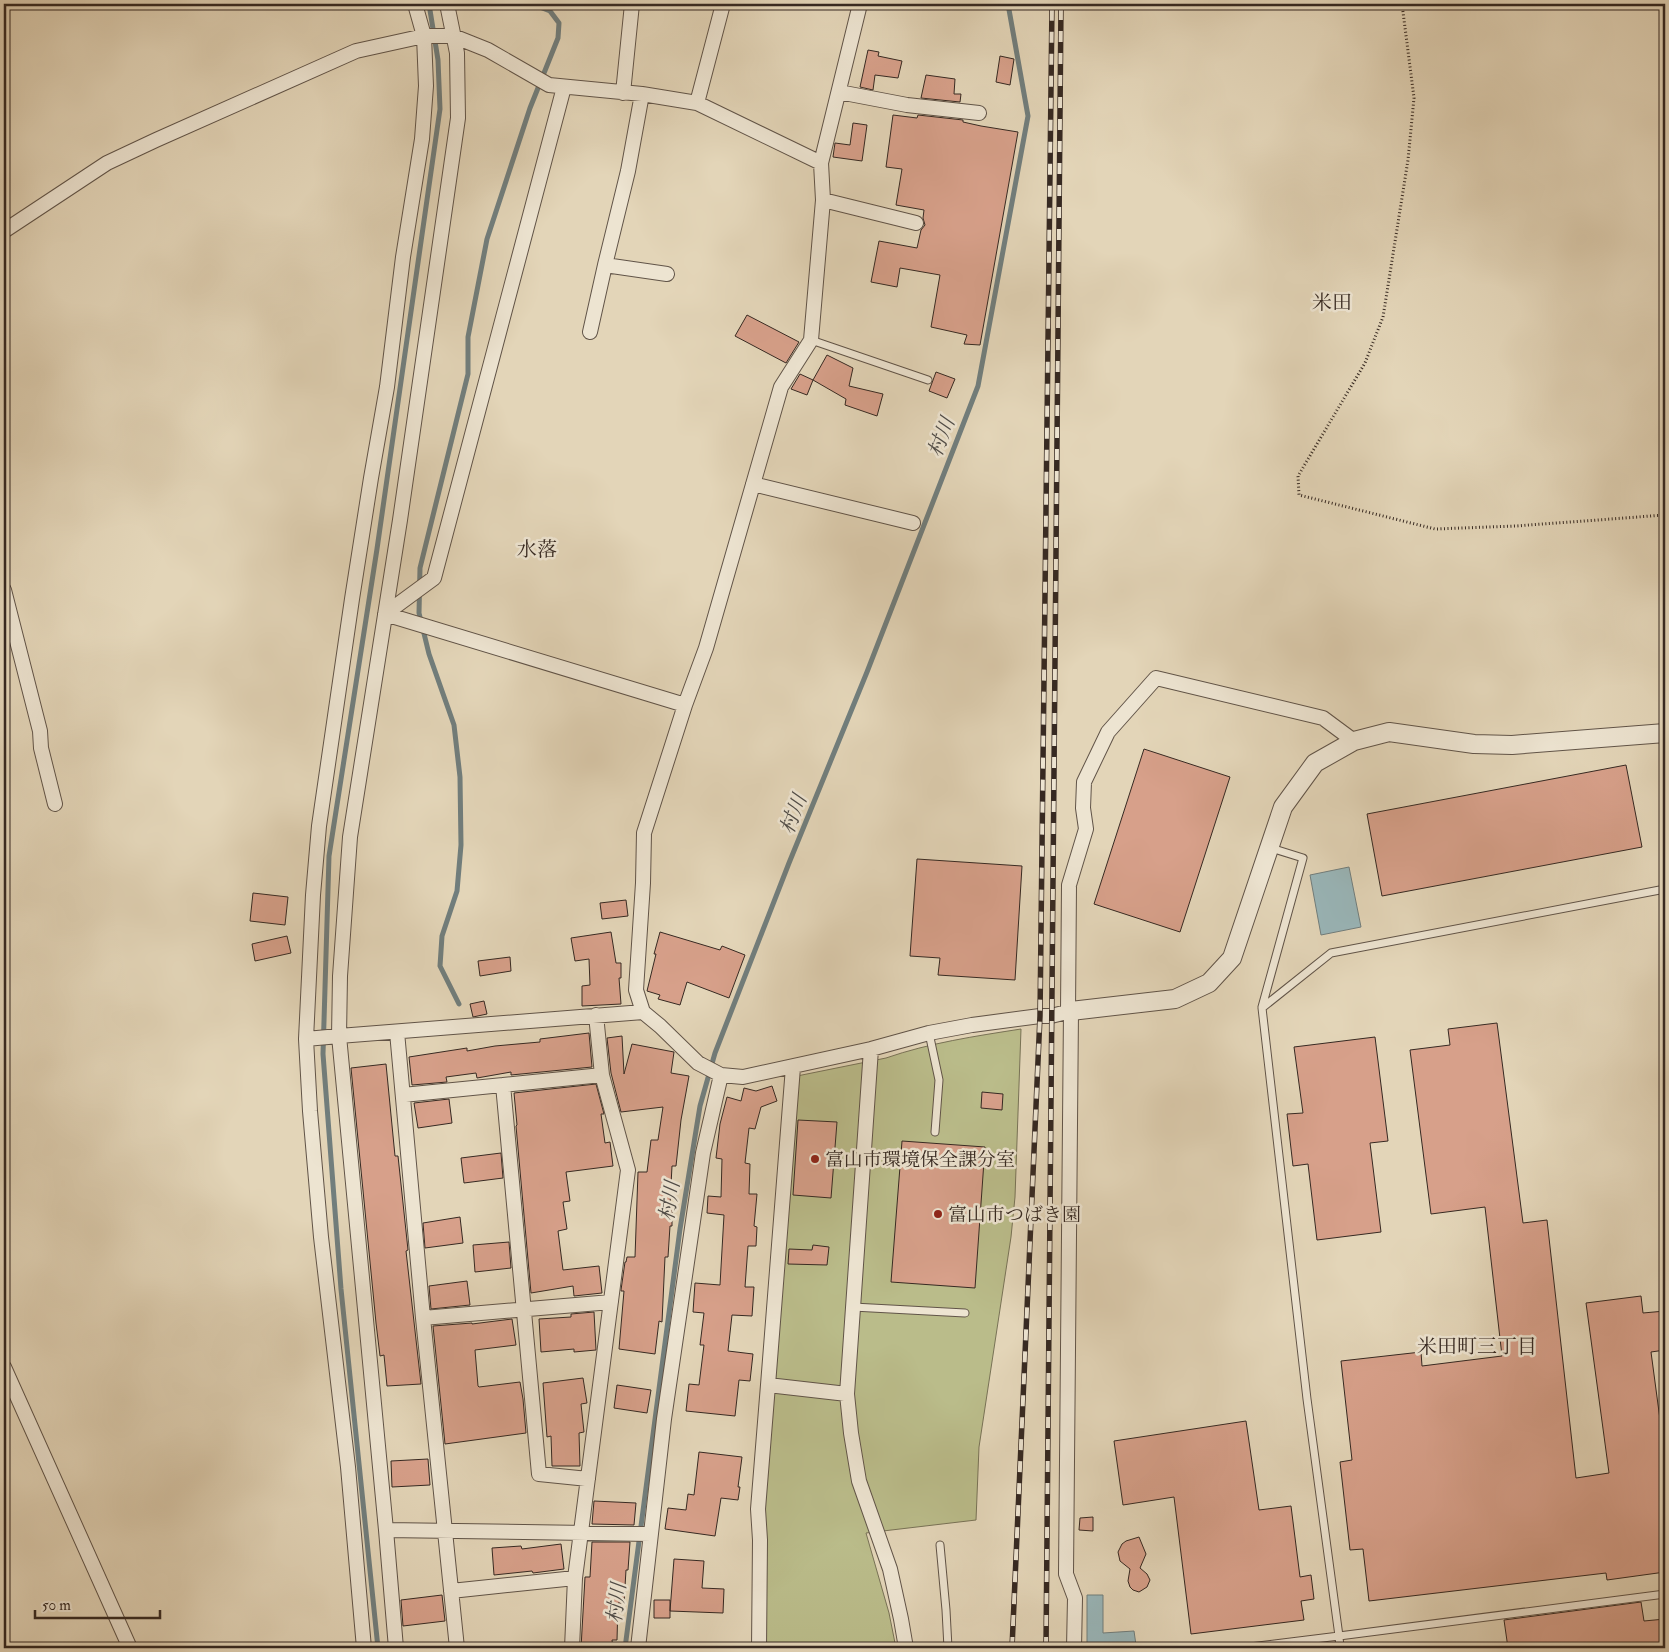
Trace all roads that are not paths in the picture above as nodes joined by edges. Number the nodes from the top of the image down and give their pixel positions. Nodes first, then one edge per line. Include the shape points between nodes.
1 (415, 4) edge
2 (447, 4) edge
3 (632, 4) edge
4 (723, 4) edge
5 (860, 4) edge
6 (424, 36) junction
7 (452, 36) junction
8 (564, 87) junction
9 (838, 92) junction
10 (623, 93) junction
11 (642, 94) junction
12 (697, 103) junction
13 (979, 113) dead end
14 (821, 163) junction
15 (823, 200) junction
16 (916, 223) dead end
17 (4, 231) edge
18 (605, 265) junction
19 (667, 274) dead end
20 (590, 332) dead end
21 (811, 340) junction
22 (928, 380) dead end
23 (753, 484) junction
24 (913, 523) dead end
25 (4, 590) edge
26 (385, 614) junction
27 (685, 706) junction
28 (1665, 733) edge
29 (1354, 741) junction
30 (54, 804) dead end
31 (1269, 848) junction
32 (1665, 889) edge
33 (1262, 1008) junction
34 (1070, 1011) junction
35 (643, 1012) junction
36 (596, 1015) junction
37 (397, 1032) junction
38 (929, 1033) junction
39 (339, 1036) junction
40 (306, 1038) junction
41 (871, 1049) junction
42 (793, 1067) junction
43 (602, 1075) junction
44 (720, 1075) junction
45 (503, 1085) junction
46 (403, 1095) junction
47 (935, 1132) dead end
48 (611, 1302) junction
49 (853, 1307) junction
50 (524, 1309) junction
51 (964, 1313) dead end
52 (423, 1318) junction
53 (4, 1367) edge
54 (768, 1386) junction
55 (847, 1394) junction
56 (588, 1478) junction
57 (386, 1530) junction
58 (445, 1531) junction
59 (581, 1533) junction
60 (651, 1534) junction
61 (940, 1545) dead end
62 (575, 1578) junction
63 (451, 1591) junction
64 (1665, 1594) edge
65 (1339, 1636) junction
66 (130, 1648) edge
67 (364, 1648) edge
68 (396, 1648) edge
69 (457, 1648) edge
70 (572, 1648) edge
71 (638, 1648) edge
72 (759, 1648) edge
73 (906, 1648) edge
74 (948, 1648) edge
75 (1074, 1648) edge
76 (1242, 1648) edge
77 (1340, 1648) edge

1 - 6 street
2 - 7 street
3 - 10 street
4 - 12 street
5 - 9 street
6 - 7 street
6 - 17 street via 356,51 107,163
6 - 40 street via 426,86 422,139 319,826
7 - 8 street via 488,50 548,86
7 - 26 street via 457,53 458,118
8 - 10 street
8 - 26 street via 434,578
9 - 13 street via 907,105
9 - 14 street
10 - 11 street
11 - 12 street
11 - 18 street via 628,171
12 - 14 street
14 - 15 street
15 - 16 street
15 - 21 street
18 - 19 street
18 - 20 street
21 - 22 lane
21 - 23 street via 781,387
23 - 24 street
23 - 27 street via 706,648
25 - 30 street via 40,731
26 - 27 street
26 - 39 street via 350,837
27 - 35 street via 644,833 636,990
28 - 29 street via 1512,745 1474,744 1388,732
29 - 31 street via 1315,763 1283,807
29 - 34 street via 1323,718 1156,678 1108,732 1084,782 1082,808 1086,829 1069,885
31 - 33 lane via 1303,858
31 - 34 street via 1232,958 1209,983 1175,999
32 - 33 lane via 1331,953
33 - 65 lane via 1307,1399
34 - 38 street
34 - 75 street via 1066,1574 1075,1598
35 - 36 street
35 - 44 street via 700,1064
36 - 37 street
36 - 43 street
37 - 39 street
37 - 46 street
38 - 41 street
38 - 47 lane via 939,1080
39 - 40 street
39 - 57 street
40 - 67 street via 321,1237 348,1467
41 - 42 street
41 - 49 street
42 - 44 street via 743,1077
42 - 54 street
43 - 45 street
43 - 48 street via 628,1170
44 - 60 street via 703,1153 664,1419
45 - 46 street
45 - 50 street
46 - 52 street
48 - 50 street
48 - 56 street
49 - 51 lane
49 - 55 street
50 - 52 street
50 - 56 street via 539,1474
52 - 58 street
53 - 66 street
54 - 55 street
54 - 72 street via 758,1509
55 - 73 street via 859,1481 890,1569
56 - 59 street
57 - 58 street
57 - 68 street
58 - 59 street
58 - 63 street
59 - 60 street
59 - 62 street
60 - 71 street
61 - 74 lane
62 - 63 street
62 - 70 street
63 - 69 street
64 - 65 lane
65 - 76 lane
65 - 77 lane

